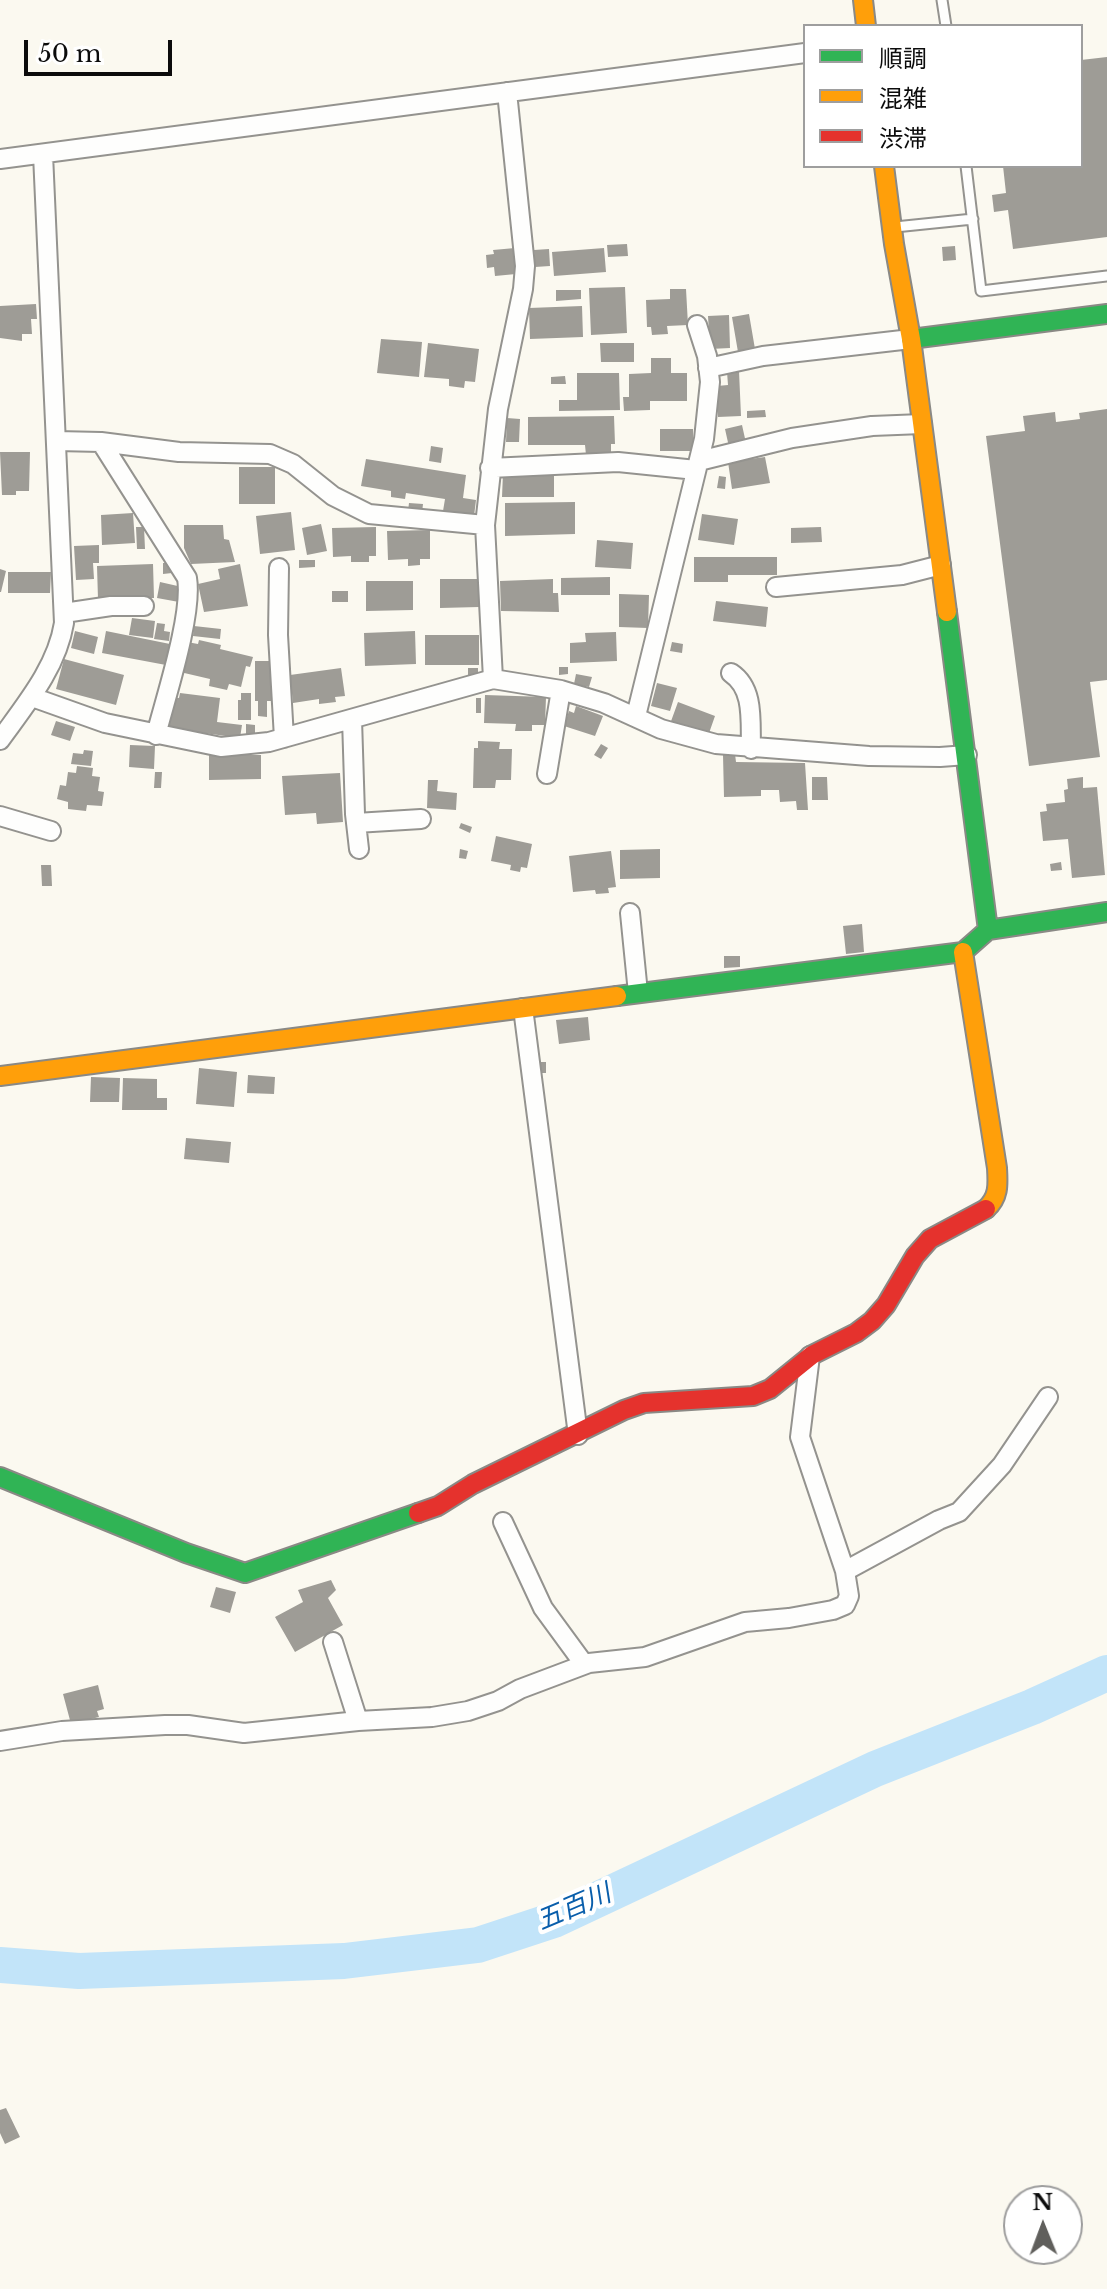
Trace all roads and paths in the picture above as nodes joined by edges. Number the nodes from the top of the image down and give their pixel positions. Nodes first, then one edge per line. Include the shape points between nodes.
1 (863, 0) edge
2 (942, 0) edge
3 (866, 24) edge
4 (946, 24) edge
5 (803, 53) edge
6 (507, 92) junction
7 (43, 154) junction
8 (0, 159) edge
9 (884, 168) edge
10 (966, 168) edge
11 (973, 219) junction
12 (892, 228) junction
13 (1107, 276) edge
14 (1107, 314) edge
15 (697, 325) dead end
16 (911, 339) junction
17 (708, 368) junction
18 (922, 424) junction
19 (57, 441) junction
20 (101, 442) junction
21 (698, 466) junction
22 (490, 468) junction
23 (485, 525) junction
24 (941, 565) junction
25 (279, 568) dead end
26 (776, 587) dead end
27 (144, 606) dead end
28 (64, 613) junction
29 (731, 673) dead end
30 (493, 679) junction
31 (561, 690) junction
32 (32, 697) junction
33 (636, 716) junction
34 (352, 719) junction
35 (156, 735) junction
36 (284, 738) junction
37 (0, 740) edge
38 (751, 749) junction
39 (967, 755) junction
40 (547, 774) dead end
41 (0, 816) edge
42 (421, 819) dead end
43 (356, 823) junction
44 (51, 831) dead end
45 (359, 849) dead end
46 (1107, 912) edge
47 (630, 913) dead end
48 (988, 930) junction
49 (963, 952) junction
50 (638, 993) junction
51 (523, 1008) junction
52 (0, 1076) edge
53 (810, 1356) junction
54 (1048, 1397) dead end
55 (578, 1435) junction
56 (0, 1477) edge
57 (503, 1522) dead end
58 (845, 1571) junction
59 (333, 1642) dead end
60 (584, 1664) junction
61 (358, 1721) junction
62 (0, 1741) edge

1 - 3 street
2 - 4 lane
5 - 6 street
6 - 7 street
6 - 22 street via 525,266
7 - 8 street
7 - 19 street
9 - 12 street
10 - 11 lane
11 - 12 lane
11 - 13 lane via 981,291
12 - 16 street
14 - 16 street
15 - 17 street
16 - 17 street via 763,356
16 - 18 street
17 - 21 street via 709,406
18 - 21 street via 792,438
18 - 24 street
19 - 20 street
19 - 28 street
20 - 23 street via 179,452 270,454 369,514
20 - 35 street via 187,578 183,627
21 - 22 street via 606,462
21 - 33 street
22 - 23 street
23 - 30 street
24 - 26 street via 902,575
24 - 39 street
25 - 36 street
27 - 28 street
28 - 32 street via 61,641
29 - 38 street via 748,696
30 - 31 street
30 - 34 street
31 - 33 street
31 - 40 street
32 - 35 street
32 - 37 street
33 - 38 street via 695,740
34 - 36 street
34 - 43 street
35 - 36 street via 221,747
38 - 39 street
39 - 48 street
41 - 44 street
42 - 43 street
43 - 45 street
46 - 48 street
47 - 50 street
48 - 49 street
49 - 50 street
49 - 53 street via 997,1176 995,1202 932,1237 877,1316
50 - 51 street
51 - 52 street
51 - 55 street
53 - 55 street via 770,1392 644,1403
53 - 58 street via 800,1437
54 - 58 street via 1002,1465 959,1512
55 - 56 street via 438,1506 245,1573
57 - 60 street via 543,1608
58 - 60 street via 849,1596 845,1605 833,1610 745,1622 645,1657
59 - 61 street
60 - 61 street via 468,1711
61 - 62 street via 244,1733 188,1725 62,1731

